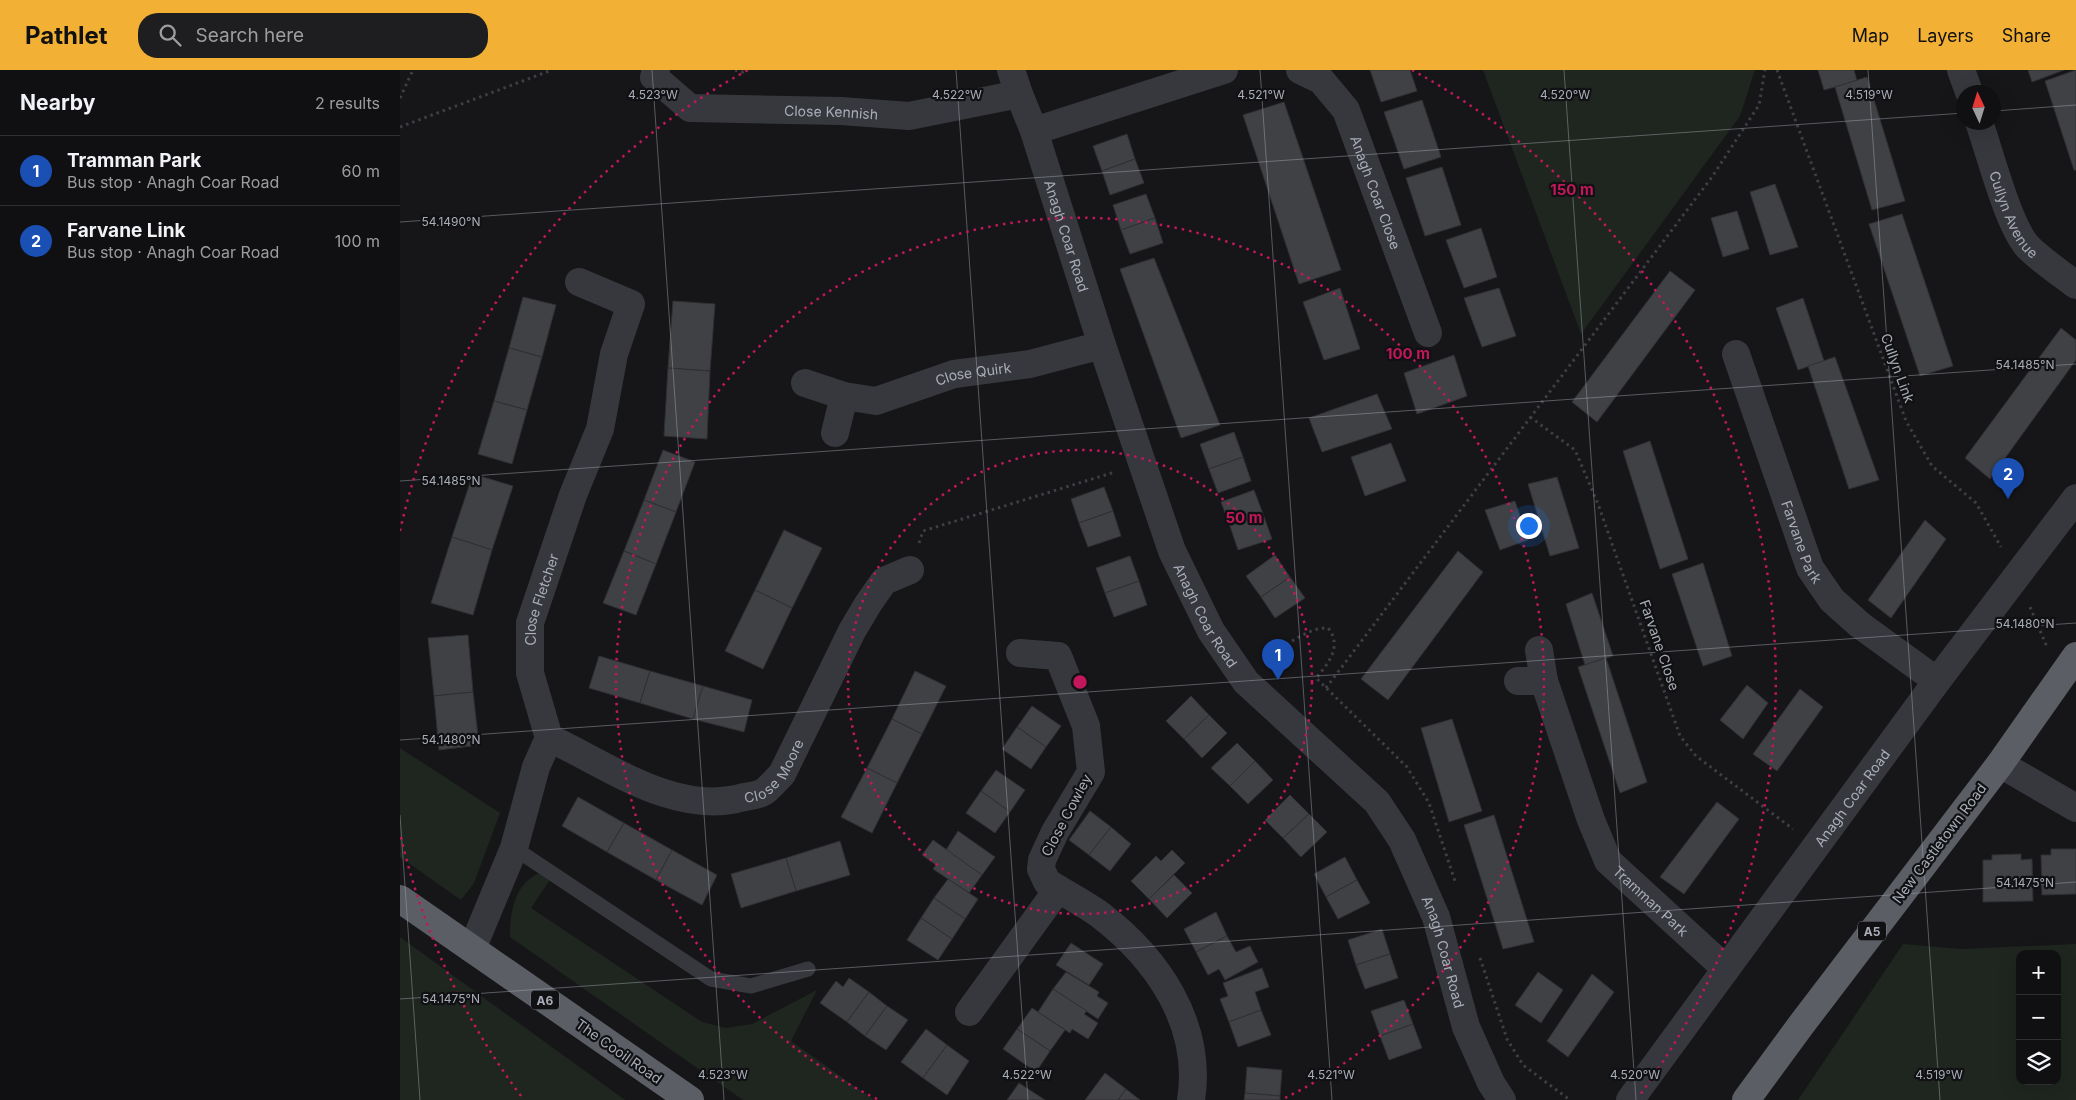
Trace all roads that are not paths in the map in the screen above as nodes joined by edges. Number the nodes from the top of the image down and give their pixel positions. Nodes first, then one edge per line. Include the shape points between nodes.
1 (1224, 70) edge
2 (1300, 70) edge
3 (1961, 70) edge
4 (649, 72) edge
5 (1015, 82) edge
6 (1966, 85) edge
7 (1982, 130) edge
8 (1034, 132) junction
9 (579, 282) dead end
10 (2076, 285) edge
11 (1428, 333) dead end
12 (1102, 345) junction
13 (1736, 354) dead end
14 (805, 383) dead end
15 (844, 396) junction
16 (836, 433) dead end
17 (2076, 498) edge
18 (910, 570) road end
19 (1539, 650) dead end
20 (1020, 653) dead end
21 (2076, 656) edge
22 (1937, 681) junction
23 (548, 738) junction
24 (2000, 764) junction
25 (2076, 808) edge
26 (514, 848) junction
27 (1058, 889) junction
28 (400, 899) edge
29 (472, 949) junction
30 (808, 969) dead end
31 (1726, 969) junction
32 (969, 1012) dead end
33 (690, 1100) edge
34 (1191, 1100) edge
35 (1502, 1100) edge
36 (1630, 1100) edge
37 (1746, 1100) edge

1 - 8 street
2 - 11 street, Anagh Coar Close via 1321,80 1346,110
3 - 6 street
4 - 5 street, Close Kennish via 690,108 910,116
5 - 8 street, Anagh Coar Road
7 - 10 street, Cullyn Avenue via 2015,225 2027,245
8 - 12 street, Anagh Coar Road
9 - 23 street, Close Fletcher via 631,304 614,354 600,429 572,495 530,622 530,673
12 - 15 street, Close Quirk via 1030,364 954,374 876,401
12 - 35 street, Anagh Coar Road via 1172,551 1211,631 1246,682 1377,802 1402,840 1436,917 1466,1027
13 - 22 street, Farvane Park via 1810,568 1832,600 1860,625
14 - 15 street, Close Quirk
15 - 16 street
17 - 22 street, Anagh Coar Road
18 - 23 street, Close Moore via 884,581 868,604 782,774 764,792 711,803 684,799 656,791
19 - 31 street, Tramman Park via 1531,681 1608,860
20 - 27 street, Close Cowley via 1058,656 1086,726 1091,772 1042,860 1043,875
21 - 24 highway, New Castletown Road / A5
22 - 31 street, Anagh Coar Road
23 - 26 street via 536,767
24 - 25 street
24 - 37 highway, New Castletown Road / A5
26 - 29 street
26 - 30 lane via 711,979 751,986
27 - 32 street
27 - 34 street, Close Cowley via 1098,913 1123,934 1171,991 1186,1027 1192,1063
28 - 29 highway, The Cooil Road / A6
29 - 33 highway, The Cooil Road / A6
31 - 36 street, Anagh Coar Road

